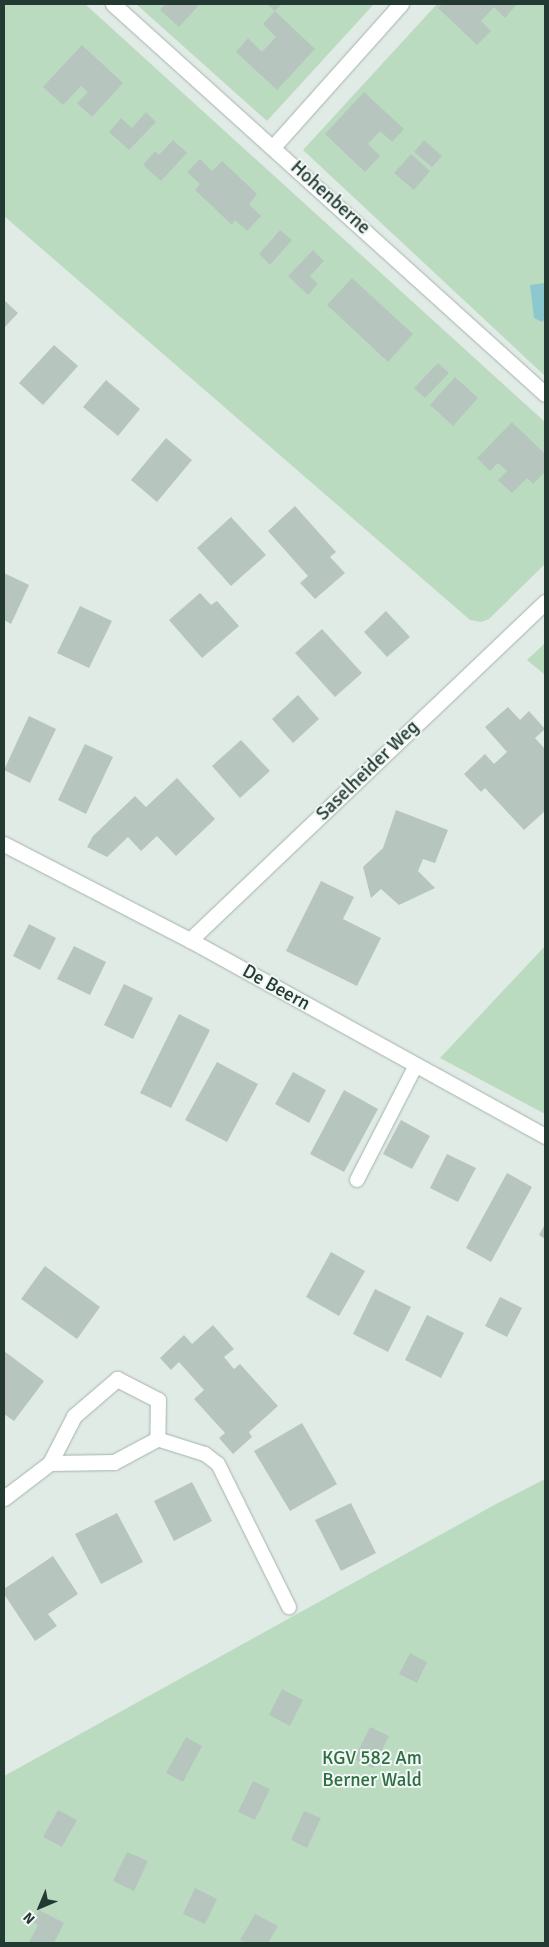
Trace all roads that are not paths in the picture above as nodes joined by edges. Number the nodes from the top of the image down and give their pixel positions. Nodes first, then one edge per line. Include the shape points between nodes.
1 (113, 4) edge
2 (401, 4) edge
3 (273, 146) junction
4 (545, 394) edge
5 (545, 602) edge
6 (4, 844) edge
7 (190, 940) junction
8 (416, 1065) junction
9 (545, 1136) edge
10 (357, 1180) dead end
11 (157, 1440) junction
12 (50, 1463) junction
13 (4, 1498) edge
14 (289, 1607) dead end

1 - 3 street, Hohenberne
2 - 3 street
3 - 4 street, Hohenberne
5 - 7 street, Saselheider Weg
6 - 7 street, De Beern
7 - 8 street, De Beern
8 - 9 street, De Beern
8 - 10 lane
11 - 12 street via 114,1462
11 - 12 street via 158,1400 117,1379 74,1416
11 - 14 lane via 205,1454 218,1464
12 - 13 street

